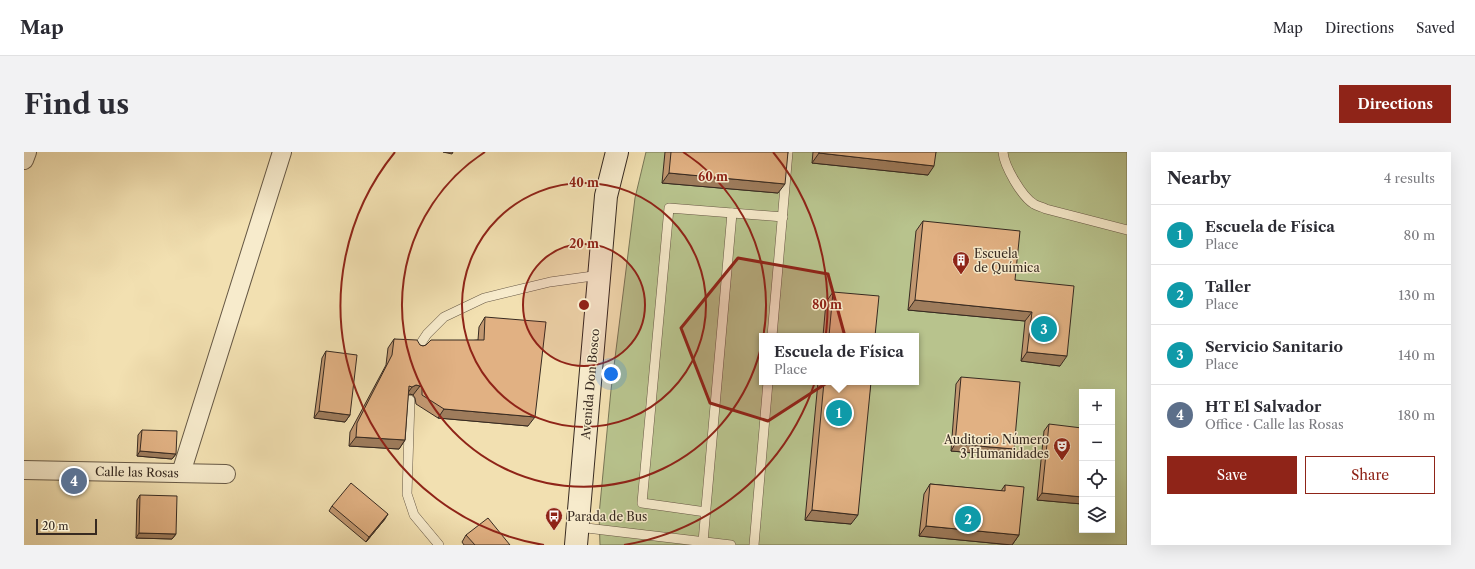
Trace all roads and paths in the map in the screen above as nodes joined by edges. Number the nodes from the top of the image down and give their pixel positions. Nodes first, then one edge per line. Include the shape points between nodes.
1 (27, 152) edge
2 (282, 152) edge
3 (617, 152) edge
4 (788, 152) edge
5 (1003, 152) edge
6 (24, 160) edge
7 (732, 213) junction
8 (783, 217) junction
9 (1127, 230) edge
10 (600, 275) junction
11 (772, 333) edge
12 (417, 349) edge
13 (768, 385) edge
14 (410, 400) edge
15 (24, 470) edge
16 (181, 473) junction
17 (226, 474) dead end
18 (706, 512) junction
19 (577, 536) edge
20 (703, 542) junction
21 (439, 545) edge
22 (731, 545) edge
23 (754, 545) edge

1 - 6 street
2 - 16 street
3 - 10 main road, Avenida Don Bosco via 606,196
4 - 8 lane
5 - 9 lane via 1018,186 1033,204
7 - 8 lane
7 - 18 lane
7 - 18 lane via 669,208 642,503
8 - 11 lane
10 - 12 lane via 550,282 484,298 444,317 427,334
10 - 19 main road, Avenida Don Bosco
13 - 23 lane
14 - 21 lane via 407,494 414,516
15 - 16 street, Calle las Rosas
16 - 17 street, Calle las Rosas
18 - 20 lane
19 - 20 lane
20 - 22 lane

